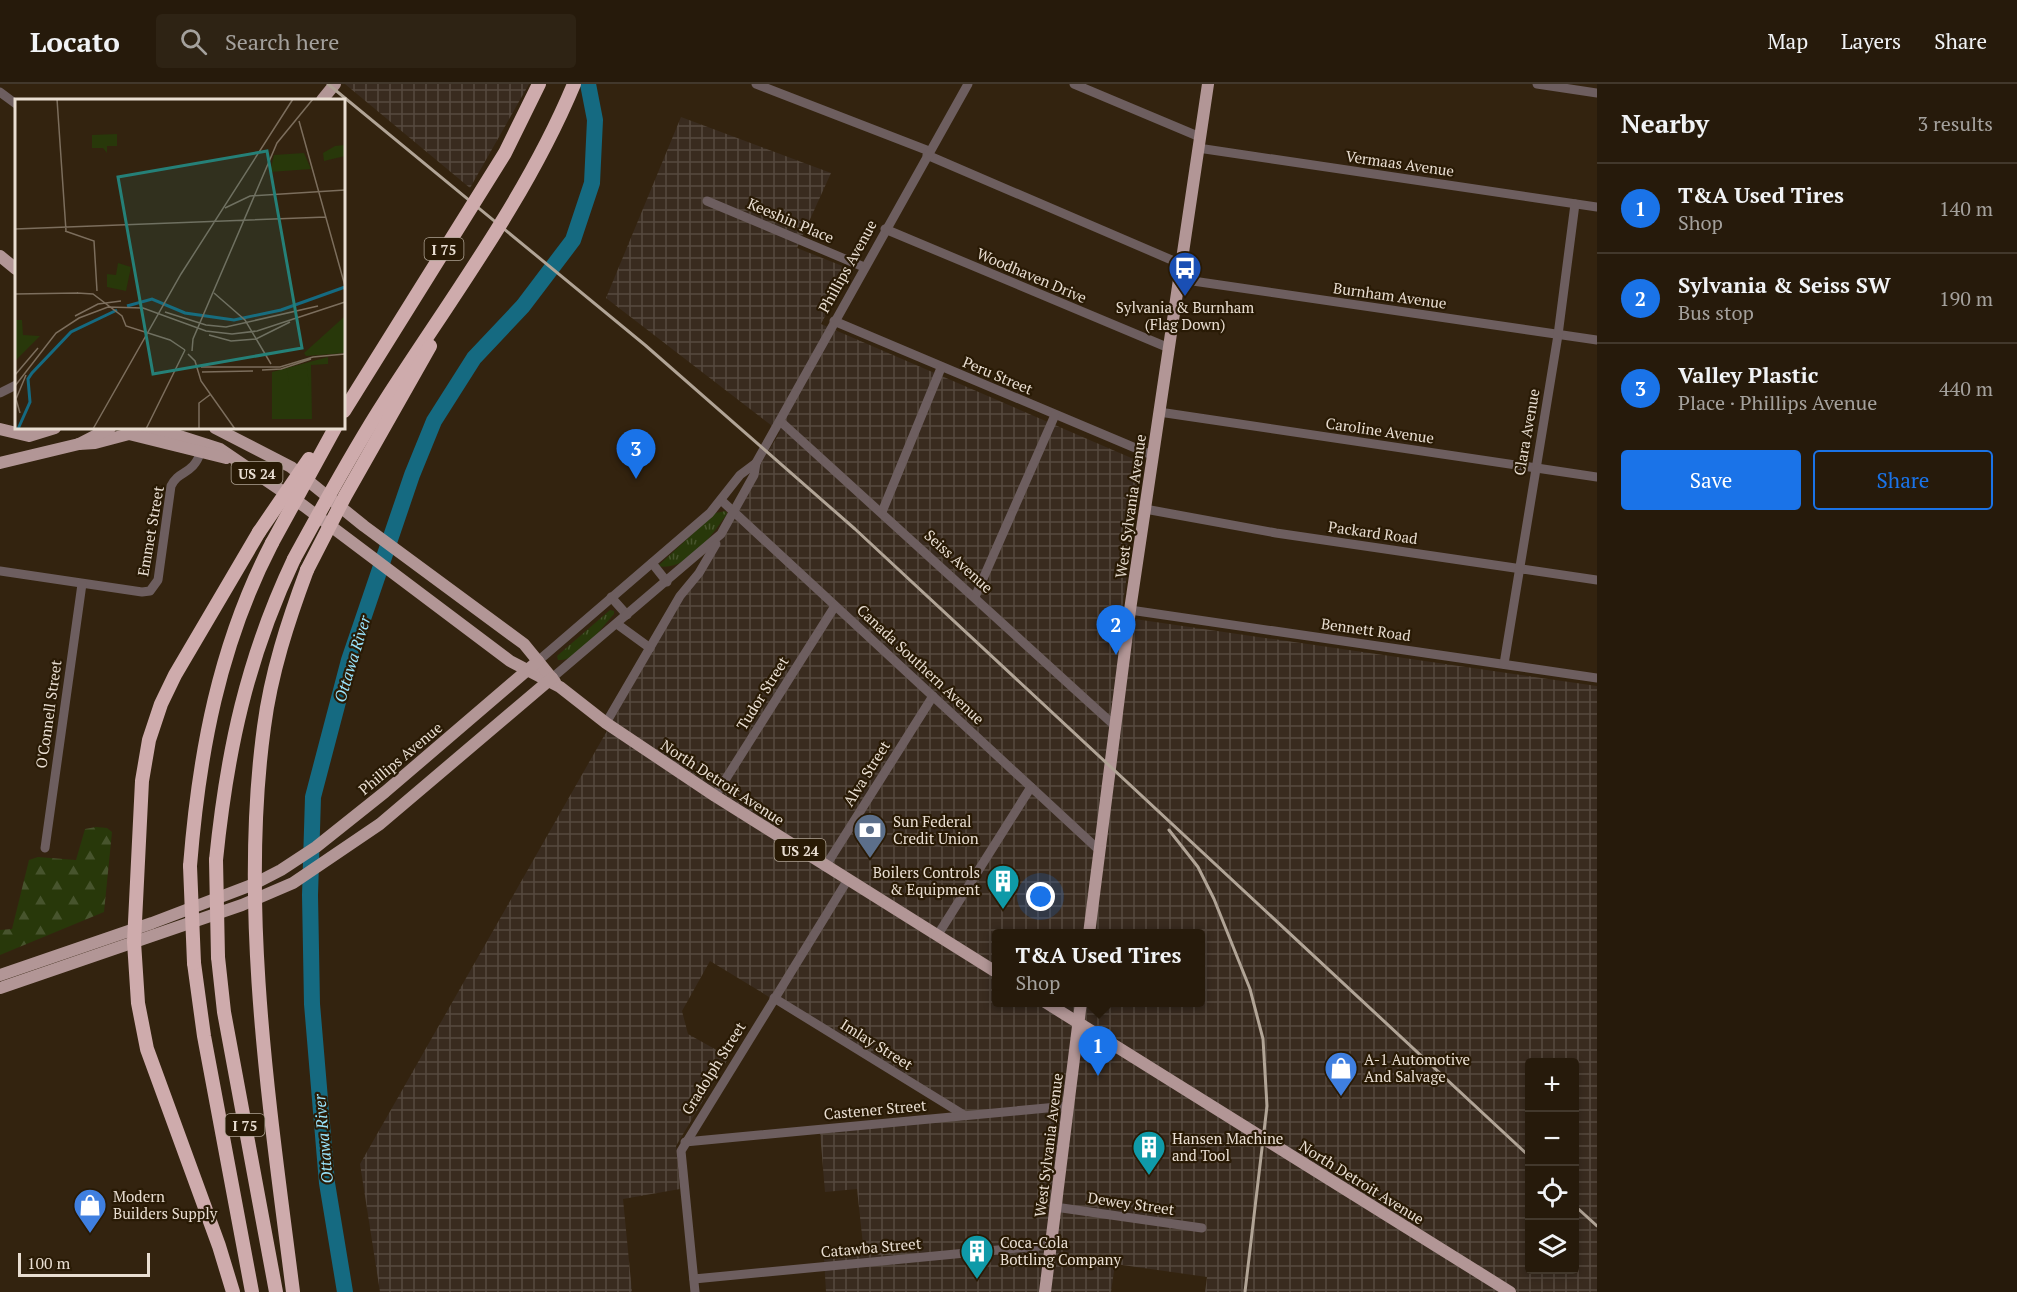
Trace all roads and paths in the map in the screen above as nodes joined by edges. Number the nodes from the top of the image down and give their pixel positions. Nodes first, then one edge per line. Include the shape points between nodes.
1 (335, 84) edge
2 (539, 84) edge
3 (574, 84) edge
4 (756, 84) edge
5 (968, 84) edge
6 (1074, 84) edge
7 (1208, 84) edge
8 (1537, 84) edge
9 (0, 92) edge
10 (1597, 93) edge
11 (323, 99) edge
12 (15, 103) edge
13 (1199, 143) junction
14 (928, 153) junction
15 (707, 201) dead end
16 (1575, 204) junction
17 (1597, 207) edge
18 (885, 229) junction
19 (0, 256) edge
20 (1181, 264) junction
21 (473, 265) junction
22 (864, 267) junction
23 (15, 268) edge
24 (1179, 279) junction
25 (834, 321) junction
26 (1558, 334) junction
27 (1597, 340) edge
28 (1169, 348) junction
29 (941, 368) junction
30 (15, 386) edge
31 (0, 393) edge
32 (345, 408) edge
33 (1159, 412) junction
34 (1055, 415) junction
35 (780, 421) junction
36 (0, 429) edge
37 (52, 429) edge
38 (108, 429) edge
39 (149, 429) edge
40 (218, 429) edge
41 (331, 429) edge
42 (331, 429) edge
43 (79, 444) junction
44 (201, 452) junction
45 (1152, 455) junction
46 (236, 461) junction
47 (756, 463) junction
48 (0, 464) edge
49 (1537, 468) junction
50 (1597, 477) edge
51 (721, 500) junction
52 (1144, 510) junction
53 (734, 512) junction
54 (882, 512) junction
55 (721, 534) junction
56 (652, 563) junction
57 (1520, 568) junction
58 (0, 571) edge
59 (1597, 580) edge
60 (667, 582) junction
61 (82, 584) junction
62 (611, 597) junction
63 (975, 597) junction
64 (836, 606) junction
65 (1130, 610) junction
66 (627, 615) junction
67 (617, 624) junction
68 (650, 648) junction
69 (538, 660) junction
70 (1504, 664) junction
71 (527, 670) junction
72 (1597, 678) edge
73 (553, 682) junction
74 (933, 696) junction
75 (606, 723) junction
76 (1115, 726) junction
77 (1031, 787) junction
78 (715, 796) junction
79 (45, 849) dead end
80 (1100, 851) junction
81 (825, 867) junction
82 (847, 881) junction
83 (254, 884) junction
84 (248, 903) junction
85 (1090, 929) edge
86 (135, 935) junction
87 (937, 936) junction
88 (992, 970) edge
89 (0, 975) edge
90 (0, 988) edge
91 (774, 998) junction
92 (1053, 1007) edge
93 (1080, 1007) edge
94 (1078, 1023) junction
95 (1068, 1106) junction
96 (964, 1115) junction
97 (685, 1142) junction
98 (1055, 1207) junction
99 (1202, 1228) dead end
100 (1050, 1245) junction
101 (694, 1279) junction
102 (233, 1292) edge
103 (252, 1292) edge
104 (276, 1292) edge
105 (293, 1292) edge
106 (695, 1292) edge
107 (1045, 1292) edge
108 (1510, 1292) edge

1 - 11 main road
2 - 32 highway, I 75, bridge via 505,153
3 - 21 highway, I 75, bridge via 532,169
4 - 14 street
5 - 14 street, Phillips Avenue
6 - 13 street, Vermaas Avenue
7 - 13 main road, West Sylvania Avenue
8 - 10 street
9 - 12 street
13 - 16 street, Vermaas Avenue
13 - 20 main road, West Sylvania Avenue
14 - 18 street, Phillips Avenue
14 - 20 street
15 - 22 street, Keeshin Place
16 - 17 street, Vermaas Avenue
16 - 26 street, Clara Avenue
18 - 22 street, Phillips Avenue
18 - 28 street, Woodhaven Drive
19 - 23 main road
20 - 24 main road, West Sylvania Avenue
21 - 83 highway, bridge via 345,496 308,570 287,626 264,726
21 - 104 highway, I 75, bridge via 383,404 294,559 253,660 224,782 216,860 218,957 224,1012
22 - 25 street, Phillips Avenue
24 - 26 street, Burnham Avenue
24 - 28 main road, West Sylvania Avenue
25 - 29 street, Peru Street
25 - 35 street, Phillips Avenue
26 - 27 street, Burnham Avenue
26 - 49 street, Clara Avenue
28 - 33 main road, West Sylvania Avenue
29 - 34 street, Peru Street
29 - 54 street
30 - 31 street
33 - 45 main road, West Sylvania Avenue
33 - 49 street, Caroline Avenue
34 - 45 street, Peru Street
34 - 63 street
35 - 47 street, Phillips Avenue
35 - 54 street, Seiss Avenue
36 - 37 main road via 29,436
38 - 43 main road
39 - 46 main road, North Detroit Avenue / US 24 via 206,443
40 - 69 main road, North Detroit Avenue / US 24 via 291,467 524,644
41 - 86 highway, bridge via 259,532 160,704 142,781
42 - 103 highway, I 75, bridge via 241,608 211,706 190,866 194,963 204,1036
43 - 44 main road via 129,434
43 - 48 main road
44 - 46 main road
44 - 61 street, Emmet Street via 195,466 171,486 158,580 150,591
45 - 52 main road, West Sylvania Avenue
46 - 71 main road, North Detroit Avenue / US 24 via 297,501
47 - 51 street, Phillips Avenue via 740,475
47 - 53 street, Phillips Avenue via 754,475
49 - 50 street, Caroline Avenue
49 - 57 street, Clara Avenue
51 - 53 street, Canada Southern Avenue
51 - 56 street, Phillips Avenue
52 - 57 street, Packard Road
52 - 65 main road, West Sylvania Avenue
53 - 55 street, Phillips Avenue
53 - 64 street, Canada Southern Avenue
54 - 63 street, Seiss Avenue
55 - 60 street, Phillips Avenue
55 - 68 street, Phillips Avenue
56 - 60 street
56 - 62 street, Phillips Avenue
57 - 59 street, Packard Road
57 - 70 street, Clara Avenue
58 - 61 street
60 - 66 street, Phillips Avenue
61 - 79 street, O'Connell Street
62 - 66 street
62 - 69 street, Phillips Avenue
63 - 76 street, Seiss Avenue
64 - 74 street, Canada Southern Avenue
64 - 78 street, Tudor Street
65 - 70 street, Bennett Road
65 - 76 main road, West Sylvania Avenue
66 - 67 street, Phillips Avenue
67 - 68 street
67 - 73 street, Phillips Avenue
68 - 75 street, Phillips Avenue
69 - 71 main road, Phillips Avenue
69 - 73 main road, North Detroit Avenue / US 24
70 - 72 street, Bennett Road
71 - 73 main road, North Detroit Avenue / US 24
71 - 83 main road, Phillips Avenue via 338,830
73 - 75 main road, North Detroit Avenue / US 24
73 - 84 main road, Phillips Avenue via 380,824 280,890
74 - 77 street, Canada Southern Avenue
74 - 81 street, Alva Street
75 - 78 main road, North Detroit Avenue / US 24
76 - 80 main road, West Sylvania Avenue
77 - 80 street, Canada Southern Avenue
77 - 87 street
78 - 81 main road, North Detroit Avenue / US 24
80 - 85 main road, West Sylvania Avenue
81 - 82 main road, North Detroit Avenue / US 24
82 - 87 main road, North Detroit Avenue / US 24
82 - 91 street, Gradolph Street
83 - 84 highway
83 - 86 main road, Phillips Avenue
84 - 86 main road, Phillips Avenue
84 - 105 highway
86 - 89 main road, Phillips Avenue
86 - 90 main road
86 - 102 highway via 138,1003 147,1049
87 - 88 main road, North Detroit Avenue / US 24
91 - 96 street, Imlay Street
91 - 97 street, Gradolph Street
92 - 94 main road, North Detroit Avenue
93 - 94 main road, West Sylvania Avenue
94 - 95 main road, West Sylvania Avenue
94 - 108 main road, North Detroit Avenue
95 - 96 street, Castener Street
95 - 98 main road, West Sylvania Avenue
96 - 97 street, Castener Street
97 - 101 street, Gradolph Street via 681,1152
98 - 99 street, Dewey Street
98 - 100 main road, West Sylvania Avenue
100 - 101 street, Catawba Street
100 - 107 main road, West Sylvania Avenue
101 - 106 street, Gradolph Street

